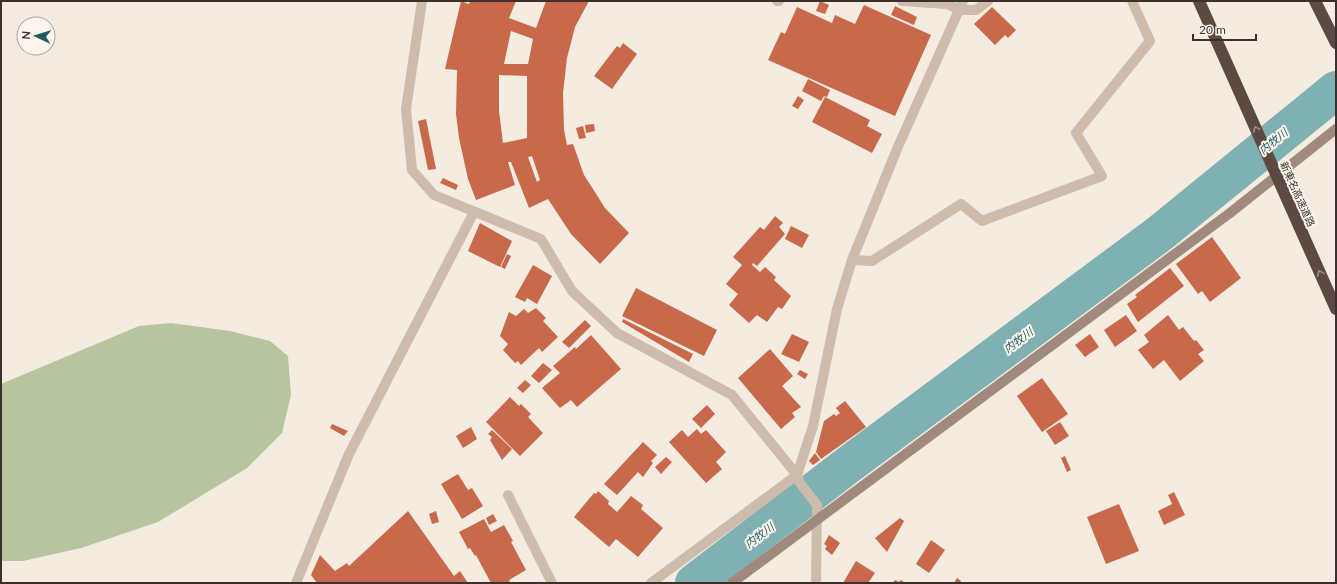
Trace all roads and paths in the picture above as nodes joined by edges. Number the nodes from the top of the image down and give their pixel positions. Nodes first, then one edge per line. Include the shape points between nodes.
1 (422, 1) edge
2 (902, 1) edge
3 (988, 1) edge
4 (1132, 1) edge
5 (1199, 1) edge
6 (1315, 1) edge
7 (961, 5) edge
8 (1336, 43) edge
9 (1336, 129) edge
10 (474, 212) junction
11 (852, 260) junction
12 (1336, 309) edge
13 (798, 479) junction
14 (508, 495) dead end
15 (816, 521) junction
16 (296, 583) edge
17 (552, 583) edge
18 (651, 583) edge
19 (732, 583) edge
20 (816, 583) edge

1 - 10 street via 406,109 412,170 434,195
2 - 7 street
3 - 7 street via 976,10
4 - 11 street via 1150,41 1076,133 1102,176 982,221 961,204 872,261
12 -> 5 highway, 新東名高速道路, bridge
6 - 8 highway
7 - 11 street via 897,149
9 - 15 street via 1230,213
10 - 13 street via 541,239 572,291 618,333 732,395
10 - 16 street via 349,454
11 - 13 street via 836,309 813,426
13 - 15 street via 817,505
13 - 18 street
14 - 17 street
15 - 19 street
15 - 20 street

